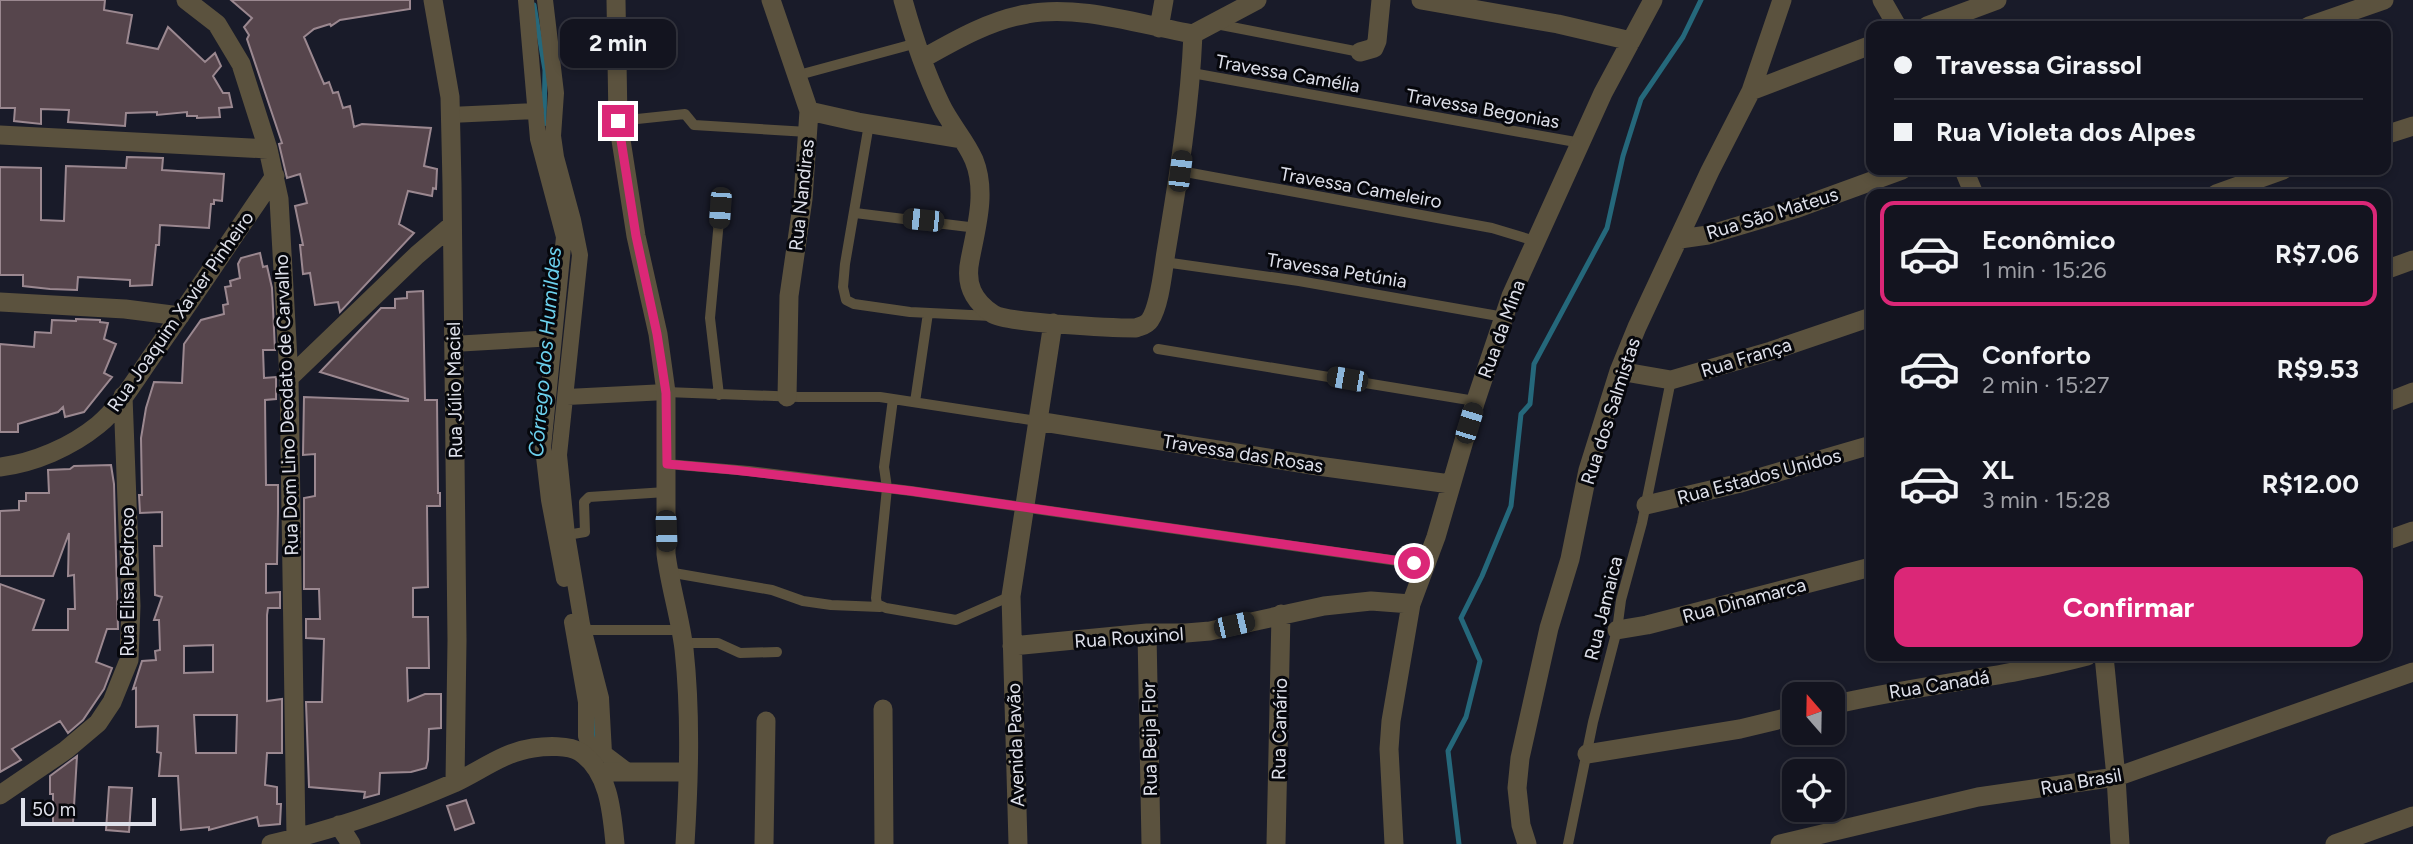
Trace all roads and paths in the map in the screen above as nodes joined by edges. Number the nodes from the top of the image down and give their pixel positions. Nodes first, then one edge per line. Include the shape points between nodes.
1 (186, 0) edge
2 (218, 0) edge
3 (433, 0) edge
4 (526, 0) edge
5 (545, 0) edge
6 (616, 0) edge
7 (771, 0) edge
8 (903, 0) edge
9 (1164, 0) edge
10 (1257, 0) edge
11 (1381, 0) edge
12 (1421, 0) edge
13 (1653, 0) edge
14 (1782, 0) edge
15 (1882, 0) edge
16 (1997, 0) edge
17 (2384, 0) edge
18 (209, 18) junction
19 (1894, 21) edge
20 (1940, 21) edge
21 (2323, 21) edge
22 (1213, 24) junction
23 (1159, 28) junction
24 (1194, 34) junction
25 (1631, 41) junction
26 (1866, 47) edge
27 (919, 51) junction
28 (1360, 52) joint
29 (1192, 73) junction
30 (795, 76) junction
31 (1751, 91) junction
32 (1378, 107) joint
33 (536, 111) junction
34 (809, 111) junction
35 (450, 115) junction
36 (618, 121) junction
37 (869, 124) junction
38 (2413, 126) edge
39 (808, 132) junction
40 (2391, 133) edge
41 (0, 135) edge
42 (961, 139) junction
43 (1581, 143) junction
44 (268, 149) junction
45 (1180, 171) junction
46 (1888, 175) edge
47 (2269, 175) edge
48 (275, 176) junction
49 (557, 187) junction
50 (2230, 189) edge
51 (720, 200) dead end
52 (855, 213) junction
53 (451, 226) junction
54 (977, 228) junction
55 (1680, 239) junction
56 (1535, 241) junction
57 (2413, 260) edge
58 (1164, 262) junction
59 (2391, 268) edge
60 (0, 302) edge
61 (928, 313) junction
62 (180, 316) junction
63 (996, 316) junction
64 (1504, 317) junction
65 (1866, 319) edge
66 (1053, 323) junction
67 (554, 338) junction
68 (453, 344) junction
69 (1158, 349) dead end
70 (561, 363) junction
71 (1619, 371) junction
72 (289, 378) junction
73 (1671, 380) junction
74 (2413, 392) edge
75 (666, 393) junction
76 (719, 395) junction
77 (123, 396) junction
78 (567, 397) junction
79 (787, 397) junction
80 (893, 399) junction
81 (1475, 401) junction
82 (2391, 401) edge
83 (915, 402) junction
84 (1037, 421) junction
85 (1866, 446) edge
86 (667, 464) junction
87 (0, 467) edge
88 (1450, 484) junction
89 (887, 488) junction
90 (666, 492) junction
91 (1646, 505) junction
92 (1023, 508) junction
93 (560, 527) junction
94 (2413, 531) edge
95 (2391, 539) edge
96 (1426, 565) junction
97 (1866, 568) edge
98 (668, 572) junction
99 (1011, 596) junction
100 (878, 602) junction
101 (1411, 604) junction
102 (1281, 614) junction
103 (584, 630) junction
104 (1617, 630) junction
105 (1147, 633) junction
106 (682, 636) junction
107 (1012, 646) junction
108 (777, 652) dead end
109 (2105, 661) edge
110 (2029, 663) edge
111 (2413, 673) edge
112 (594, 700) junction
113 (1845, 702) edge
114 (883, 709) dead end
115 (1782, 719) edge
116 (766, 721) dead end
117 (587, 736) junction
118 (605, 738) junction
119 (1587, 754) junction
120 (598, 769) junction
121 (629, 772) junction
122 (688, 772) junction
123 (2116, 777) junction
124 (455, 782) junction
125 (0, 795) edge
126 (2413, 816) edge
127 (339, 825) junction
128 (296, 838) junction
129 (271, 844) edge
130 (351, 844) edge
131 (615, 844) edge
132 (685, 844) edge
133 (764, 844) edge
134 (884, 844) edge
135 (1018, 844) edge
136 (1151, 844) edge
137 (1276, 844) edge
138 (1394, 844) edge
139 (1527, 844) edge
140 (1568, 844) edge
141 (1780, 844) edge
142 (2120, 844) edge
143 (2335, 844) edge

1 - 18 street, Rua Dom Lino Deodato de Carvalho
2 - 18 street
3 - 35 street, Rua Júlio Maciel
4 - 33 street
5 - 49 street via 556,93
6 - 36 street
7 - 30 street, Rua Nandiras
8 - 27 street
9 - 23 street
10 - 22 street
11 - 28 street via 1377,41 1374,48
12 - 25 street
13 - 25 street, Rua da Mina
14 - 31 street, Rua dos Salmistas
15 - 19 street
16 - 20 street
17 - 21 street
18 - 44 street, Rua Dom Lino Deodato de Carvalho via 241,64
22 - 24 street
22 - 28 lane
23 - 24 street
23 - 27 street via 1085,13 1028,13
24 - 29 street
25 - 43 street, Rua da Mina
26 - 31 street
27 - 30 lane
27 - 42 street via 942,108
29 - 32 lane, Travessa Camélia
29 - 45 street
30 - 34 street, Rua Nandiras
31 - 55 street, Rua dos Salmistas
32 - 43 lane, Travessa Begonias
33 - 35 street
33 - 49 street via 538,139
34 - 37 street
34 - 39 street, Rua Nandiras
35 - 53 street, Rua Júlio Maciel
36 - 39 lane via 685,114 694,125
36 - 75 street
37 - 42 street
37 - 52 lane
38 - 40 street
39 - 79 street, Rua Nandiras via 789,296
41 - 44 street
42 - 54 street via 974,160 980,183
43 - 56 street, Rua da Mina
44 - 48 street, Rua Dom Lino Deodato de Carvalho
45 - 56 lane, Travessa Cameleiro via 1492,228
45 - 58 street
46 - 55 street, Rua São Mateus via 1784,212
47 - 50 street
48 - 62 street, Rua Joaquim Xavier Pinheiro
48 - 72 street, Rua Dom Lino Deodato de Carvalho
49 - 67 street via 564,237
49 - 70 street via 580,255
51 - 76 lane via 710,318
52 - 54 lane
52 - 61 lane via 843,287 846,300
53 - 68 street, Rua Júlio Maciel
53 - 72 street
54 - 63 street via 968,282 978,300
55 - 71 street, Rua dos Salmistas
56 - 64 street, Rua da Mina
57 - 59 street
58 - 64 lane, Travessa Petúnia
58 - 66 street via 1154,310 1144,326
60 - 62 street
61 - 63 lane
61 - 83 lane
62 - 77 street, Rua Joaquim Xavier Pinheiro
63 - 66 street
64 - 81 street, Rua da Mina
65 - 73 street, Rua França
66 - 84 street, Avenida Pavão
67 - 68 street
67 - 70 street
68 - 124 street, Rua Júlio Maciel
69 - 81 lane
70 - 78 street
70 - 93 street via 543,448
71 - 73 street, Rua França
71 - 139 street, Rua dos Salmistas via 1588,470 1527,722 1517,788
72 - 128 street, Rua Dom Lino Deodato de Carvalho
73 - 91 lane, Rua Jamaica
74 - 82 street
75 - 76 lane
75 - 78 street
75 - 86 street
76 - 79 lane
77 - 87 street, Rua Joaquim Xavier Pinheiro via 82,437 47,454
77 - 125 street, Rua Elisa Pedroso via 129,660 98,723
78 - 93 street via 559,455
79 - 80 lane
80 - 83 lane
80 - 89 lane via 884,467
81 - 88 street, Rua da Mina
83 - 84 lane
84 - 88 street, Travessa das Rosas
84 - 92 street, Avenida Pavão
85 - 91 street, Rua Estados Unidos
86 - 89 lane
86 - 90 street
88 - 96 street, Rua da Mina
89 - 92 lane
89 - 100 lane
90 - 93 lane via 589,498 584,502 585,532
90 - 98 street
91 - 104 lane, Rua Jamaica
92 - 96 lane
92 - 99 street, Avenida Pavão
93 - 103 street
93 - 112 street
94 - 95 street
96 - 101 street, Rua da Mina
97 - 104 street, Rua Dinamarca
98 - 100 lane via 772,590 803,601 844,606
98 - 106 street
99 - 100 lane via 956,620
99 - 107 street, Avenida Pavão
101 - 102 street, Rua Rouxinol via 1371,601
101 - 138 street, Rua da Mina via 1389,749
102 - 105 street, Rua Rouxinol via 1210,631
102 - 137 street, Rua Canário
103 - 106 lane
103 - 112 street
104 - 119 lane, Rua Jamaica
105 - 107 street, Rua Rouxinol
105 - 136 street, Rua Beija Flor
106 - 108 lane via 740,653
106 - 122 street via 688,689
107 - 135 street, Avenida Pavão
109 - 123 street
110 - 113 street, Rua Canadá
111 - 123 street, Rua Brasil
112 - 117 street
112 - 118 street
114 - 134 street
115 - 119 street
116 - 133 street
117 - 118 street
117 - 120 street
118 - 121 street via 604,753
119 - 140 lane, Rua Jamaica
120 - 121 street
120 - 124 street via 578,750 531,748
120 - 131 street via 612,814
121 - 122 street
122 - 132 street
123 - 141 street, Rua Brasil via 1978,797
123 - 142 street
124 - 127 street
126 - 143 street
127 - 128 street
127 - 130 street
128 - 129 street

